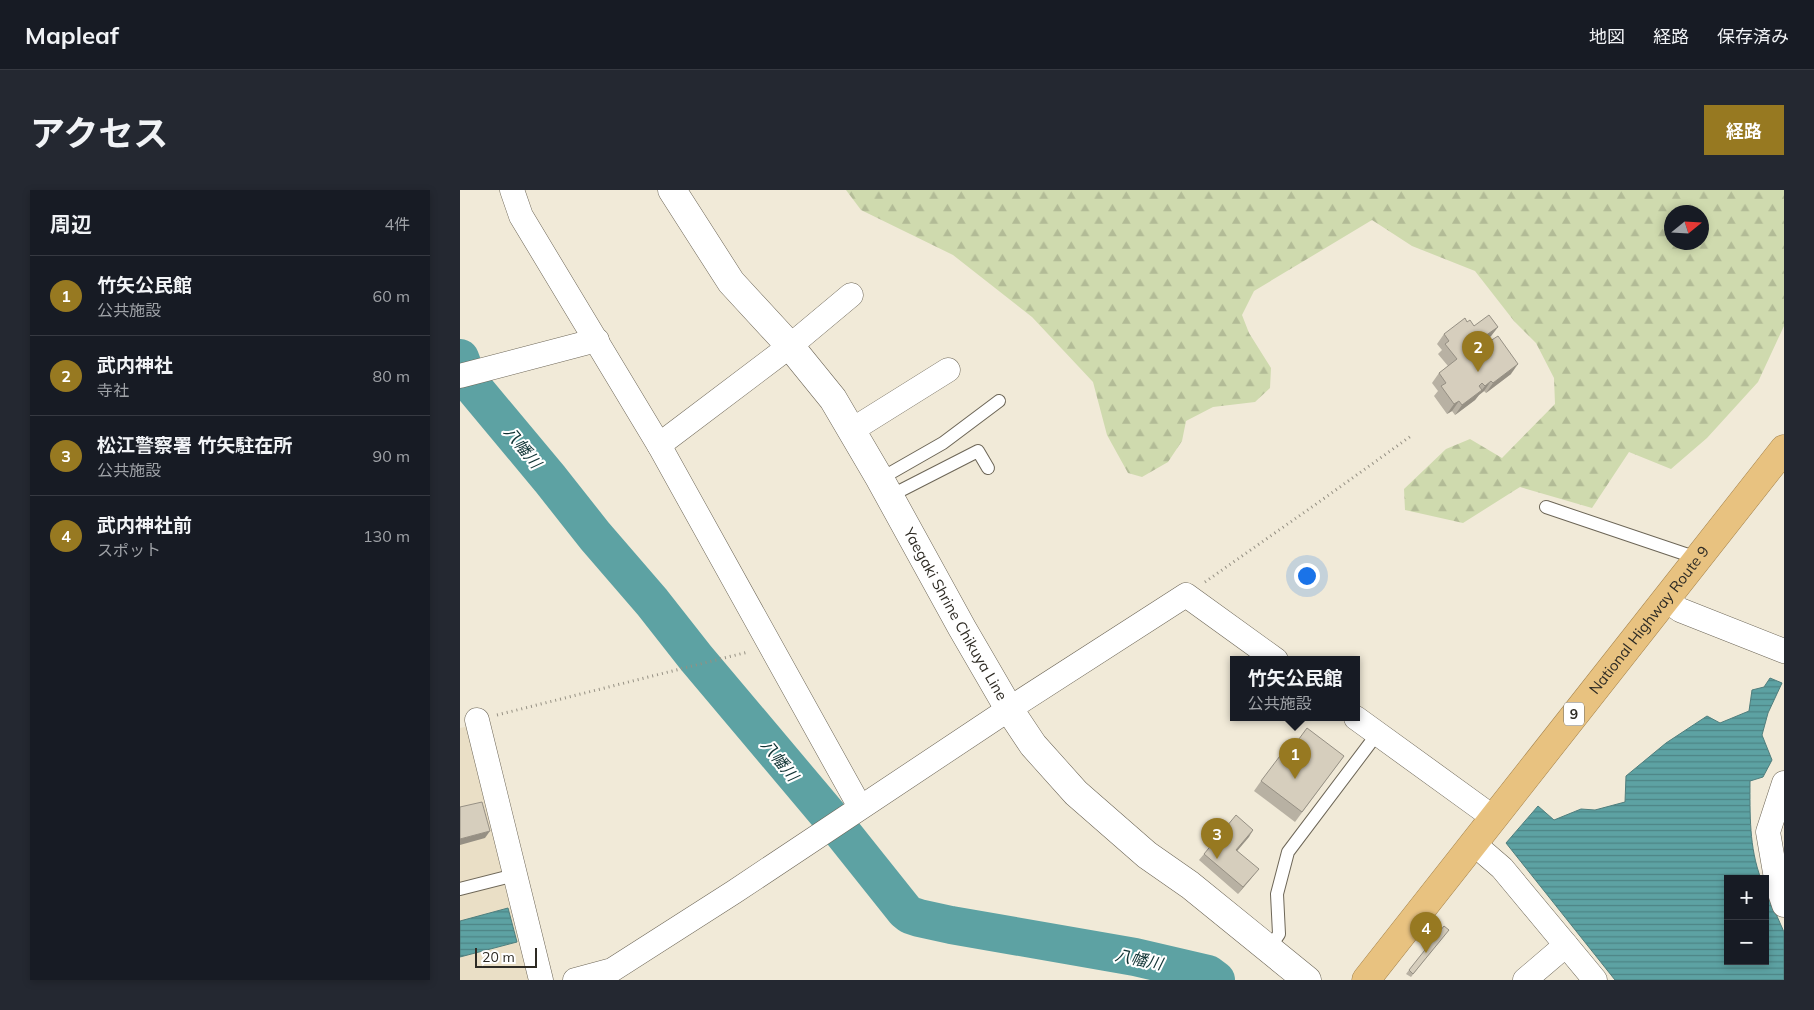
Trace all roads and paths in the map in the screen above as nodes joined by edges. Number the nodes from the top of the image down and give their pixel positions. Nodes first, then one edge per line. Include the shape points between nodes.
1 (512, 190) edge
2 (672, 190) edge
3 (851, 294) dead end
4 (597, 340) junction
5 (790, 346) junction
6 (948, 370) dead end
7 (460, 376) edge
8 (999, 401) dead end
9 (852, 430) junction
10 (1411, 436) dead end
11 (659, 445) junction
12 (1784, 449) edge
13 (988, 468) dead end
14 (885, 487) junction
15 (1546, 507) dead end
16 (1697, 558) junction
17 (1186, 595) junction
18 (1665, 599) junction
19 (771, 646) junction
20 (1784, 652) edge
21 (1270, 656) edge
22 (1009, 708) junction
23 (476, 720) joint
24 (1360, 721) edge
25 (1378, 734) junction
26 (1784, 783) edge
27 (860, 806) junction
28 (1494, 818) junction
29 (1473, 843) junction
30 (515, 875) junction
31 (460, 889) edge
32 (1784, 905) edge
33 (1566, 945) junction
34 (1270, 949) junction
35 (541, 980) edge
36 (575, 980) edge
37 (1307, 980) edge
38 (1366, 980) edge
39 (1525, 980) edge
40 (1595, 980) edge

1 - 4 street via 521,216
2 - 5 main road, Yaegaki Shrine Chikuya Line via 731,282
3 - 5 street
4 - 7 street
4 - 11 street
5 - 9 main road, Yaegaki Shrine Chikuya Line via 833,399
5 - 11 street
6 - 9 street
8 - 14 lane
9 - 14 main road, Yaegaki Shrine Chikuya Line
10 - 17 path
11 - 19 street
12 - 16 highway, National Highway Route 9 / 9
13 - 14 lane via 978,451
14 - 22 main road, Yaegaki Shrine Chikuya Line
15 - 16 lane
16 - 18 highway, National Highway Route 9 / 9
17 - 21 street
17 - 22 street
18 - 20 street via 1680,610
18 - 28 highway, National Highway Route 9 / 9
19 - 23 path
19 - 27 street
22 - 27 street
22 - 34 main road, Yaegaki Shrine Chikuya Line via 1033,745 1076,793 1148,855
23 - 30 street
24 - 25 street
25 - 28 street
25 - 34 lane via 1288,852 1277,894 1279,934
26 - 32 street via 1768,832
27 - 36 street via 612,970
28 - 29 highway, National Highway Route 9 / 9
29 - 33 street via 1502,868
29 - 38 highway, National Highway Route 9 / 9
30 - 31 lane
30 - 35 street
33 - 39 street
33 - 40 street
34 - 37 main road, Yaegaki Shrine Chikuya Line

